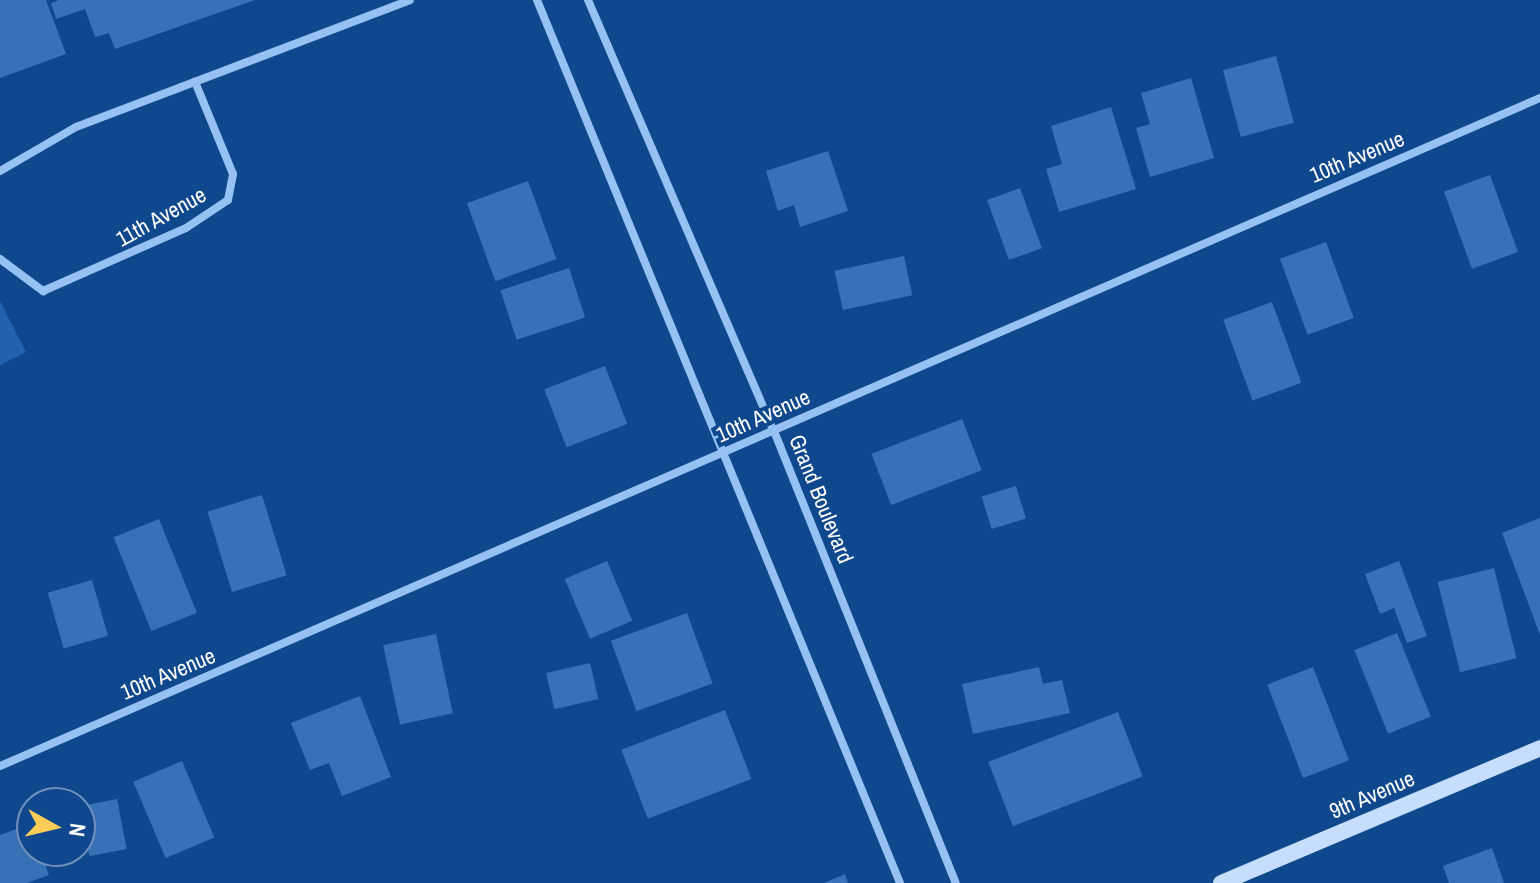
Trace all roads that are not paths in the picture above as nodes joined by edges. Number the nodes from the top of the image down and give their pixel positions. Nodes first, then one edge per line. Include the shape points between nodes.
1 (410, 0) edge
2 (537, 0) edge
3 (588, 0) edge
4 (195, 82) junction
5 (1540, 98) edge
6 (0, 171) edge
7 (0, 259) edge
8 (774, 431) junction
9 (723, 453) junction
10 (1540, 748) edge
11 (0, 766) edge
12 (900, 883) edge
13 (956, 883) edge
14 (1221, 883) edge

1 - 4 street
2 - 9 street
3 - 8 street, Grand Boulevard
4 - 6 street via 76,127
4 - 7 street, 11th Avenue via 233,174 228,200 173,234 43,291
5 - 8 street, 10th Avenue
8 - 9 street, 10th Avenue
8 - 13 street, Grand Boulevard
9 - 11 street, 10th Avenue
9 - 12 street
10 - 14 street, 9th Avenue

